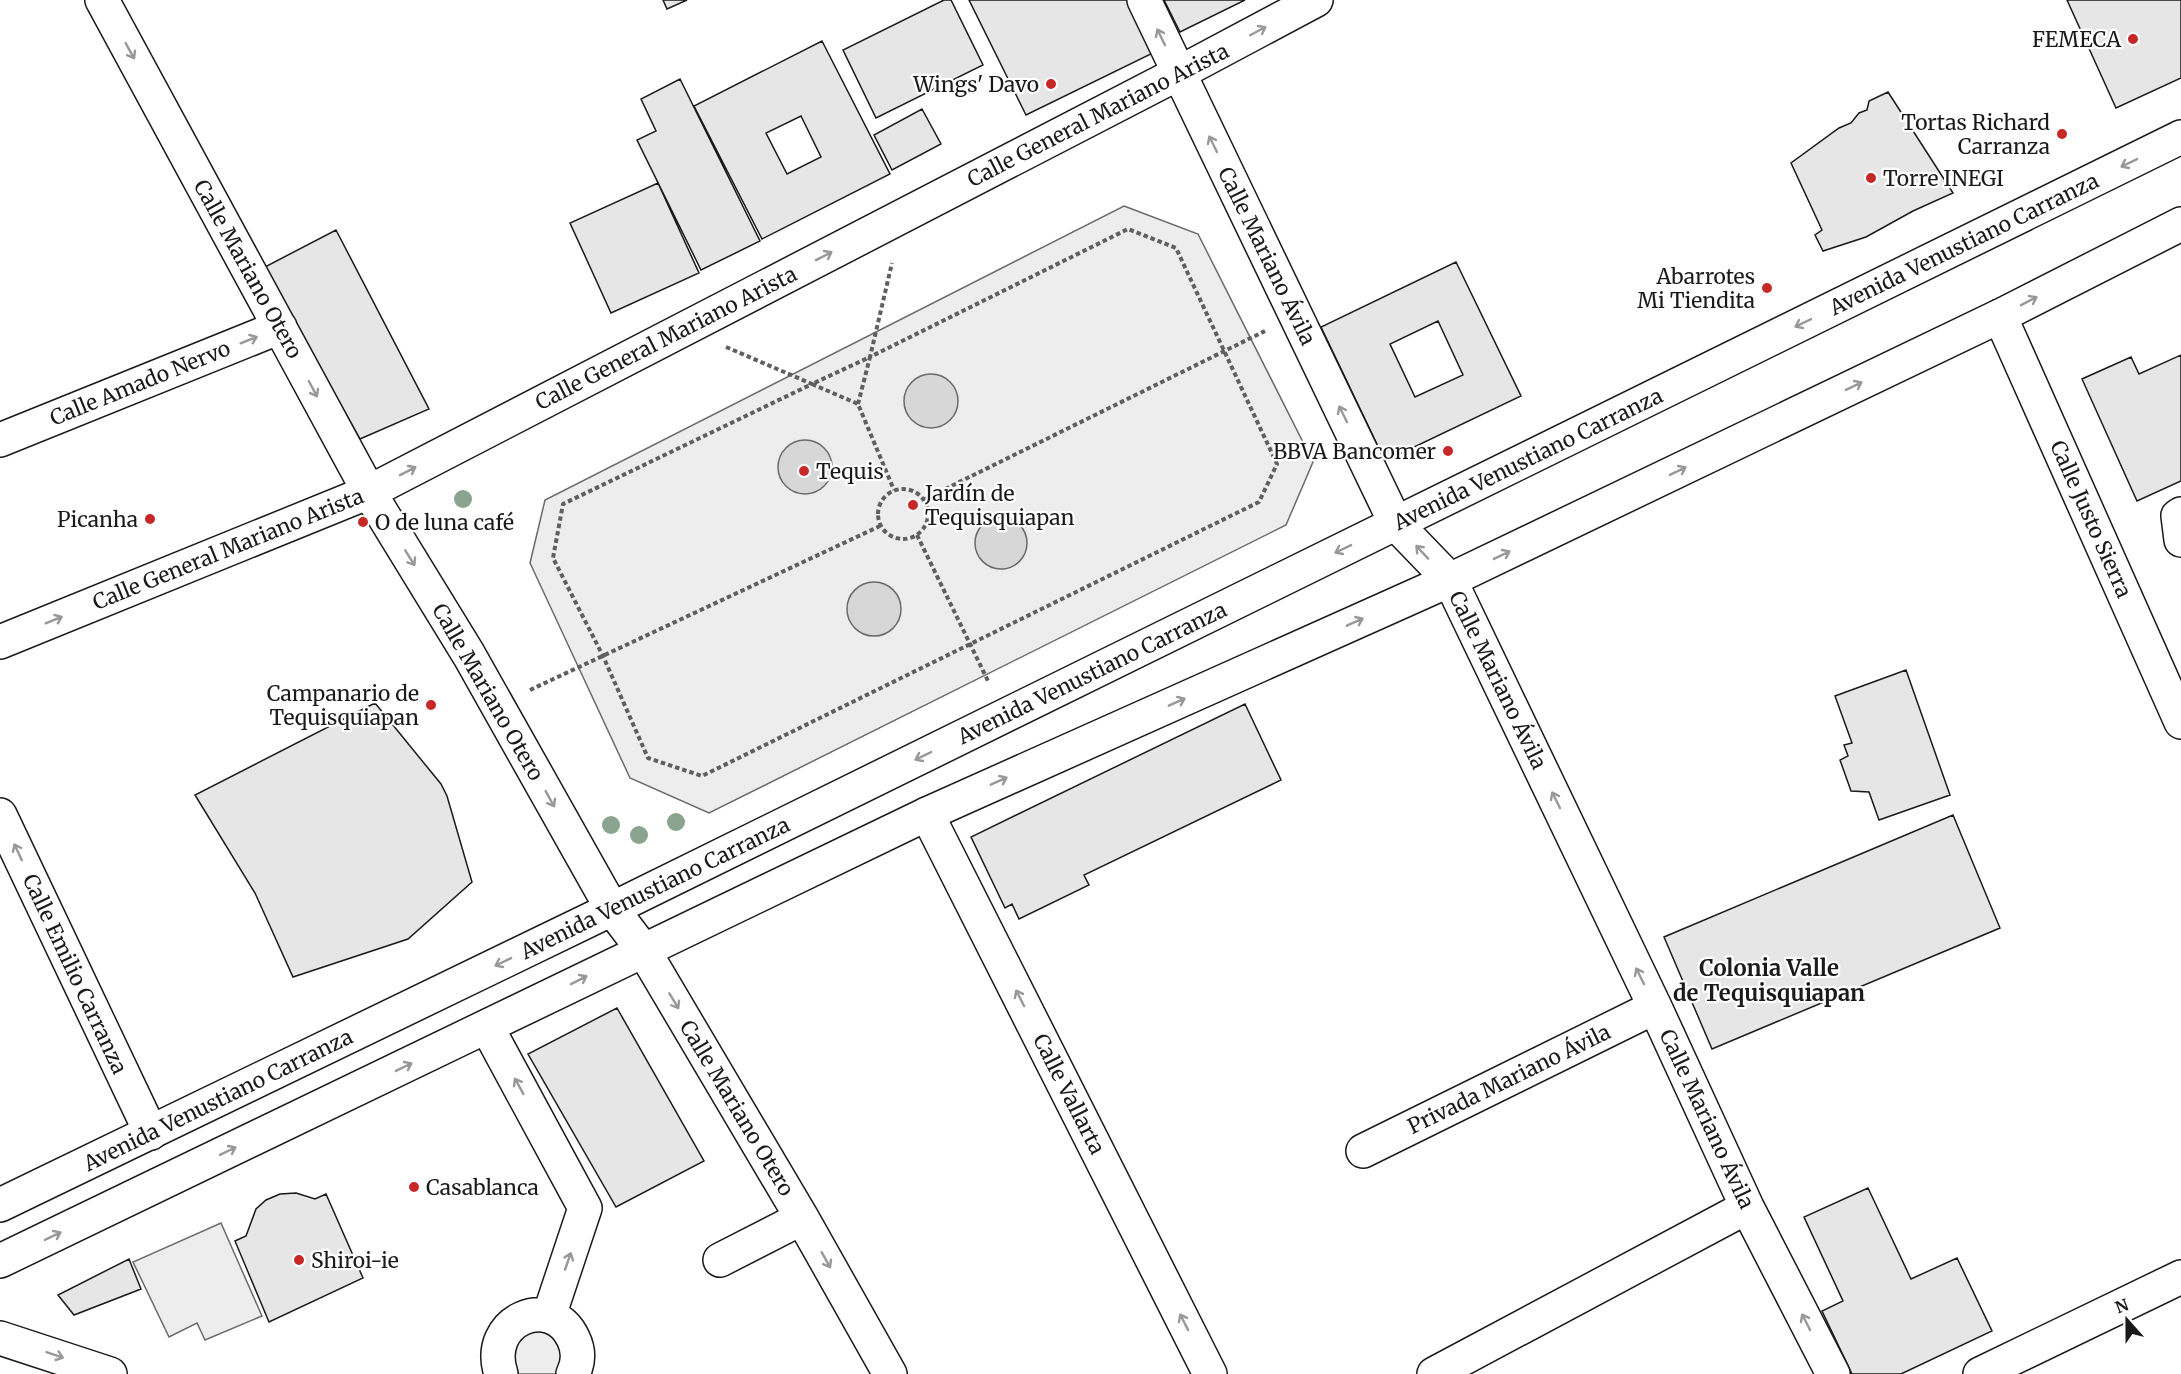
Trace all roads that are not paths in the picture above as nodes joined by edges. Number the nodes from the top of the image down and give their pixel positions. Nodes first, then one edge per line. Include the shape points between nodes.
1 (102, 0) edge
2 (1144, 0) edge
3 (1316, 0) edge
4 (1179, 73) junction
5 (2181, 137) edge
6 (2180, 227) edge
7 (2000, 316) junction
8 (280, 327) junction
9 (0, 440) edge
10 (369, 492) junction
11 (2181, 514) edge
12 (1396, 524) junction
13 (2181, 540) edge
14 (1450, 580) junction
15 (0, 642) edge
16 (2181, 722) edge
17 (927, 814) junction
18 (0, 815) edge
19 (612, 909) junction
20 (644, 951) junction
21 (1655, 1007) junction
22 (487, 1027) junction
23 (151, 1133) junction
24 (1363, 1151) dead end
25 (0, 1205) edge
26 (1748, 1207) junction
27 (802, 1218) junction
28 (720, 1260) dead end
29 (0, 1261) edge
30 (2181, 1277) edge
31 (549, 1316) junction
32 (0, 1338) edge
33 (110, 1374) edge
34 (500, 1374) edge
35 (573, 1374) edge
36 (890, 1374) edge
37 (1210, 1374) edge
38 (1434, 1374) edge
39 (1833, 1374) edge
40 (1980, 1374) edge

1 -> 8 street, Calle Mariano Otero
4 -> 2 street, Calle Mariano Ávila
4 -> 3 street, Calle General Mariano Arista
10 -> 4 street, Calle General Mariano Arista
12 -> 4 street, Calle Mariano Ávila
5 -> 12 street, Avenida Venustiano Carranza
7 -> 6 street
14 -> 7 street
7 - 16 street, Calle Justo Sierra
9 -> 8 street, Calle Amado Nervo
8 -> 10 street, Calle Mariano Otero
15 -> 10 street, Calle General Mariano Arista
10 -> 19 street, Calle Mariano Otero via 470,655
11 - 13 street
14 -> 12 street, Calle Mariano Ávila
12 -> 19 street, Avenida Venustiano Carranza
17 -> 14 street
21 -> 14 street, Calle Mariano Ávila
17 - 20 street
37 -> 17 street, Calle Vallarta
23 -> 18 street, Calle Emilio Carranza
19 - 20 street, Calle Mariano Otero
19 -> 23 street, Avenida Venustiano Carranza
22 -> 20 street
20 -> 27 street, Calle Mariano Otero
21 - 24 street, Privada Mariano Ávila
21 - 26 street, Calle Mariano Ávila
29 -> 22 street
31 -> 22 street via 585,1208
23 - 25 street, Avenida Venustiano Carranza
26 - 38 street
39 -> 26 street, Calle Mariano Ávila
27 - 28 street
27 -> 36 street, Calle Mariano Otero
30 - 40 street
31 - 34 street via 522,1318 502,1335 497,1348
31 - 35 street via 561,1322 576,1344 578,1357
32 -> 33 street

